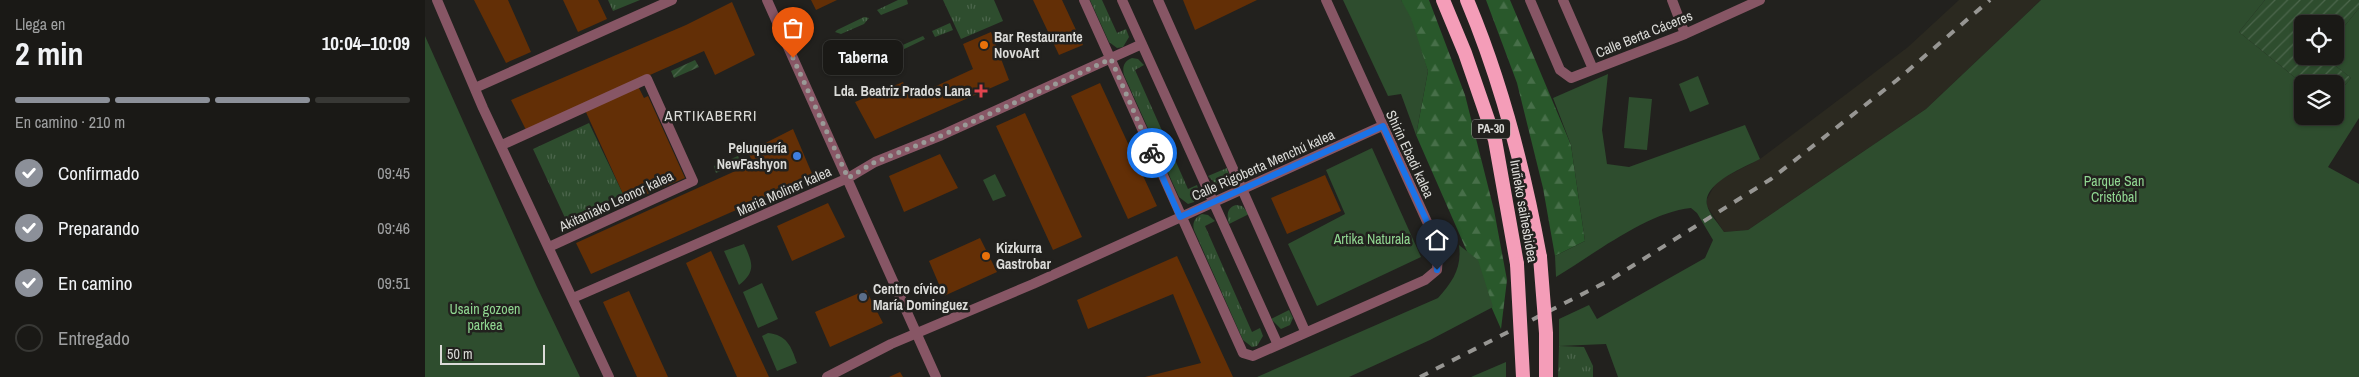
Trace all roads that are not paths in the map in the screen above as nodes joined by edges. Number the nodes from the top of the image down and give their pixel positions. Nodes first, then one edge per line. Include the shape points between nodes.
1 (437, 0) edge
2 (672, 0) edge
3 (767, 0) edge
4 (1084, 0) edge
5 (1122, 0) edge
6 (1158, 0) edge
7 (1326, 0) edge
8 (1443, 0) edge
9 (1467, 0) edge
10 (1531, 0) edge
11 (1563, 0) edge
12 (1672, 0) edge
13 (1760, 0) edge
14 (1685, 34) junction
15 (1142, 44) junction
16 (1111, 59) junction
17 (1593, 69) junction
18 (475, 88) junction
19 (1383, 126) junction
20 (502, 146) junction
21 (848, 178) junction
22 (1243, 189) junction
23 (1214, 202) junction
24 (1180, 217) junction
25 (549, 247) junction
26 (573, 298) junction
27 (1305, 331) junction
28 (917, 333) junction
29 (1278, 345) junction
30 (609, 377) edge
31 (827, 377) edge
32 (936, 377) edge
33 (1523, 377) edge
34 (1546, 377) edge

1 - 18 street, Akitaniako Leonor kalea
2 - 18 street
3 - 21 street
4 - 16 street
5 - 15 street
6 - 22 street
7 - 19 street, Shirin Ebadi kalea
8 - 33 highway, Iruñeko saihesbidea / PA-30, bridge via 1495,140 1517,264
9 - 34 highway, Iruñeko saihesbidea / PA-30, bridge via 1487,48 1517,146 1539,257 1547,334
10 - 17 street, Calle Berta Cáceres via 1560,70 1571,78
11 - 17 street
12 - 14 street
13 - 14 street, Calle Berta Cáceres
14 - 17 street, Calle Berta Cáceres
15 - 16 street, Maria Moliner kalea
15 - 23 street
16 - 21 street, Maria Moliner kalea via 875,162
16 - 24 street
18 - 20 street, Akitaniako Leonor kalea
19 - 22 street, Calle Rigoberta Menchú kalea
19 - 27 street, Shirin Ebadi kalea via 1434,237 1437,270 1425,280
20 - 25 street, Akitaniako Leonor kalea
20 - 25 street, Akitaniako Leonor kalea via 647,79 693,181
21 - 26 street, Maria Moliner kalea
21 - 28 street
22 - 23 street, Calle Rigoberta Menchú kalea
22 - 27 street
23 - 24 street, Calle Rigoberta Menchú kalea
23 - 29 street
24 - 28 street, Calle Rigoberta Menchú kalea
24 - 29 street via 1243,353 1253,356
25 - 26 street, Akitaniako Leonor kalea
26 - 30 street, Akitaniako Leonor kalea
27 - 29 street
28 - 31 street, Calle Rigoberta Menchú kalea
28 - 32 street

